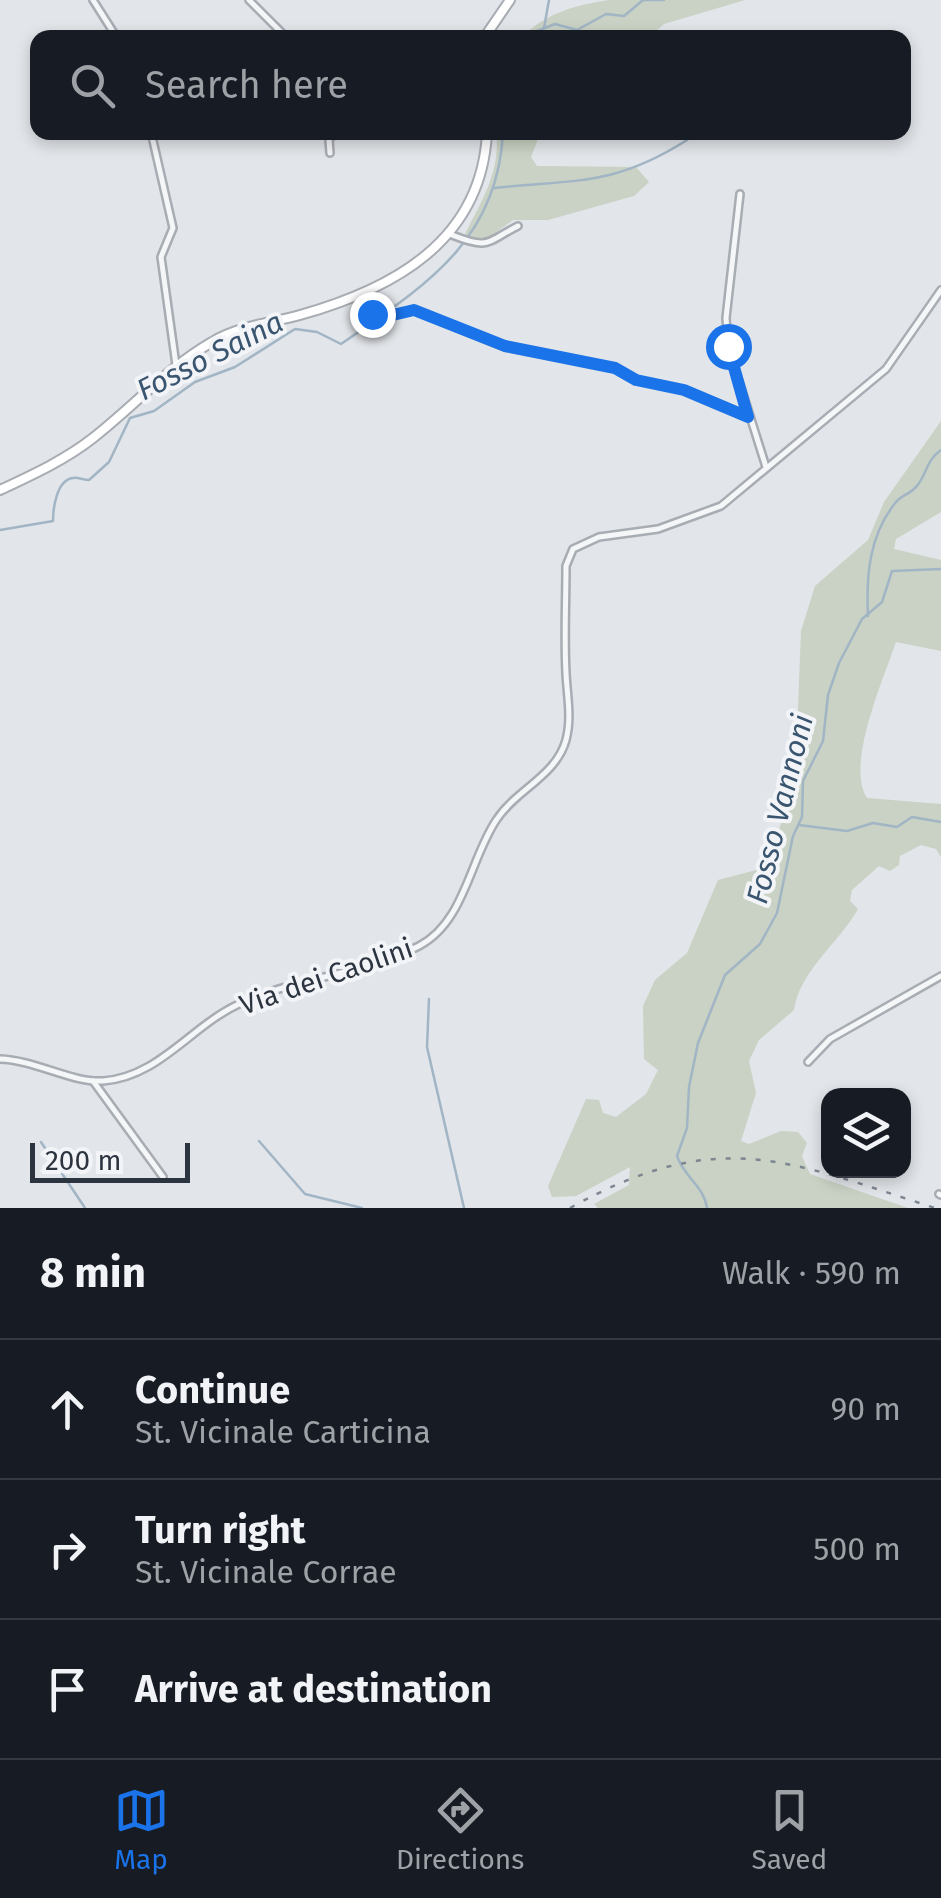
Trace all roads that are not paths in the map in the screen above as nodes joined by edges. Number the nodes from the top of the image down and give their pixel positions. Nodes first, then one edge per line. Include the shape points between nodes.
1 (93, 0) edge
2 (249, 0) edge
3 (510, 0) edge
4 (112, 30) edge
5 (279, 30) edge
6 (489, 30) edge
7 (153, 140) edge
8 (329, 140) edge
9 (486, 140) edge
10 (330, 153) dead end
11 (740, 194) dead end
12 (518, 226) dead end
13 (452, 235) junction
14 (941, 290) edge
15 (357, 297) junction
16 (176, 365) junction
17 (748, 417) junction
18 (766, 467) junction
19 (0, 490) edge
20 (941, 976) edge
21 (0, 1059) edge
22 (808, 1062) dead end
23 (94, 1081) junction
24 (163, 1176) dead end

1 - 4 street
2 - 5 street
3 - 6 main road
7 - 16 street via 173,228 161,257
8 - 10 street
9 - 13 main road via 482,168
11 - 17 street via 726,318
12 - 13 street via 492,244
13 - 15 main road via 411,268
14 - 18 street, Via dei Caolini via 886,369
15 - 16 main road via 230,333
15 - 17 street via 380,318 414,310 505,346 615,368
16 - 19 main road via 95,436
17 - 18 street
18 - 23 street, Via dei Caolini via 707,514 599,536 572,550 566,566 565,744 543,775 498,816 438,932 337,976 243,1002 147,1068
20 - 22 street via 830,1039
21 - 23 street
23 - 24 street

